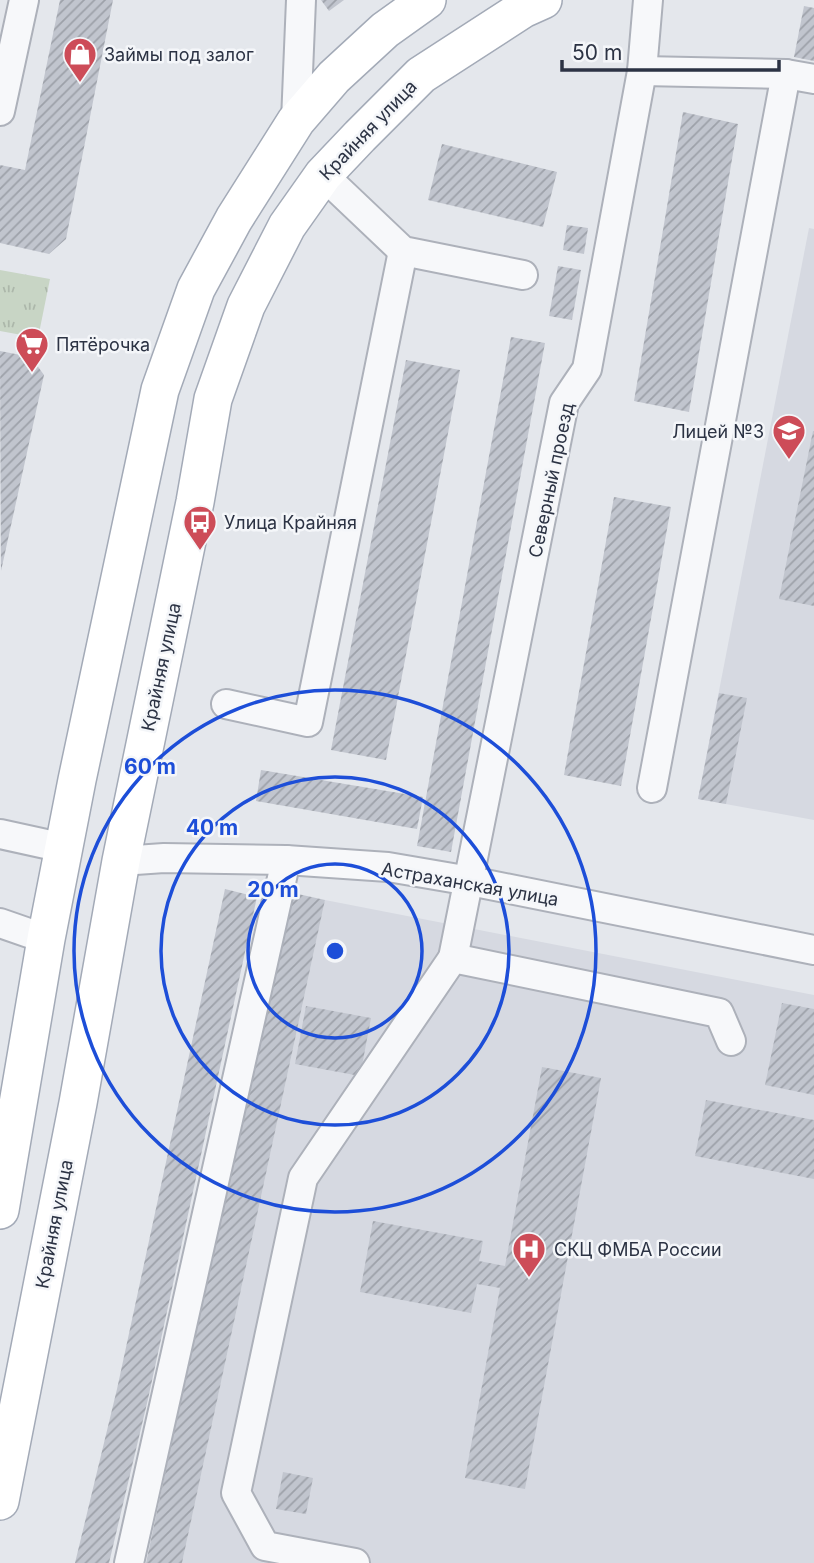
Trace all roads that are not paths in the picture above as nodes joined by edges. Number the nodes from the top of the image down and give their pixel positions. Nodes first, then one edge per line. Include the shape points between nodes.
1 (24, 0) edge
2 (301, 0) edge
3 (427, 0) edge
4 (543, 0) edge
5 (648, 0) edge
6 (642, 71) junction
7 (786, 74) junction
8 (814, 79) edge
9 (0, 111) edge
10 (296, 121) junction
11 (323, 175) junction
12 (403, 251) junction
13 (523, 275) dead end
14 (226, 704) dead end
15 (652, 788) dead end
16 (0, 834) edge
17 (64, 848) junction
18 (286, 860) junction
19 (121, 861) junction
20 (470, 881) junction
21 (0, 923) edge
22 (47, 939) junction
23 (814, 950) edge
24 (453, 958) junction
25 (732, 1041) dead end
26 (22, 1082) junction
27 (78, 1103) junction
28 (0, 1210) edge
29 (0, 1501) edge
30 (129, 1563) edge
31 (355, 1563) edge

1 - 9 street
2 - 10 street
3 - 10 main road via 375,39
4 - 11 main road, Крайняя улица via 421,75
5 - 6 street, Северный проезд
6 - 7 street
6 - 20 street, Северный проезд via 587,369 564,403
7 - 8 street
7 - 15 street
10 - 17 main road via 196,289 160,390
11 - 12 street
11 - 19 main road, Крайняя улица via 287,226 246,306 213,399
12 - 13 street
12 - 14 street via 308,722
16 - 17 street
17 - 19 main road
17 - 22 main road
18 - 19 street, Астраханская улица
18 - 20 street, Астраханская улица via 388,867
18 - 30 street
19 - 27 main road, Крайняя улица
20 - 23 street, Астраханская улица
20 - 24 street, Северный проезд
21 - 22 street
22 - 26 main road
24 - 25 street via 719,1013
24 - 31 street via 303,1178 236,1493 265,1546
26 - 27 main road via 57,1065 68,1069
26 - 28 main road
27 - 29 main road, Крайняя улица

